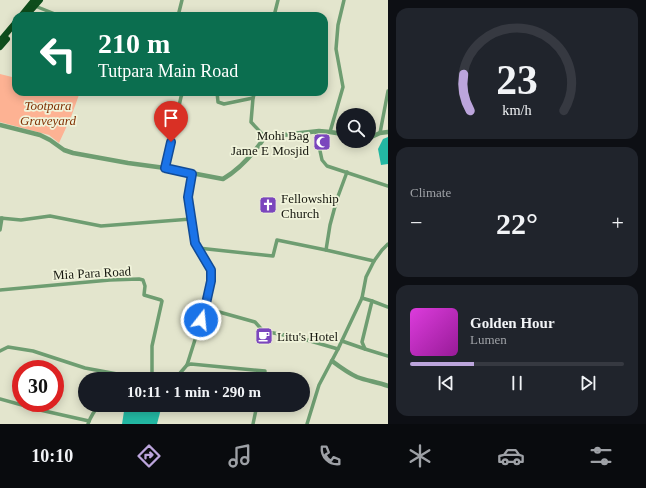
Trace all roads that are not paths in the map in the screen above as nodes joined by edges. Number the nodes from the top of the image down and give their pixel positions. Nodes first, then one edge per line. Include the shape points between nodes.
1 (40, 0) edge
2 (182, 0) edge
3 (278, 0) edge
4 (344, 0) edge
5 (35, 3) edge
6 (25, 12) edge
7 (29, 12) edge
8 (52, 12) edge
9 (179, 12) edge
10 (275, 12) edge
11 (12, 27) edge
12 (12, 33) edge
13 (0, 41) edge
14 (0, 47) edge
15 (388, 91) edge
16 (181, 96) edge
17 (217, 96) edge
18 (253, 98) joint
19 (0, 125) edge
20 (316, 132) junction
21 (330, 132) junction
22 (388, 132) edge
23 (336, 133) edge
24 (380, 133) junction
25 (376, 135) edge
26 (266, 137) junction
27 (165, 168) junction
28 (347, 172) junction
29 (192, 174) junction
30 (388, 186) edge
31 (1, 218) edge
32 (191, 220) junction
33 (0, 230) edge
34 (388, 244) edge
35 (198, 248) junction
36 (326, 250) junction
37 (374, 261) junction
38 (0, 290) edge
39 (362, 298) junction
40 (372, 301) junction
41 (388, 307) edge
42 (205, 308) junction
43 (342, 342) junction
44 (338, 349) junction
45 (365, 349) junction
46 (0, 351) edge
47 (388, 356) edge
48 (332, 361) junction
49 (187, 365) junction
50 (106, 372) edge
51 (152, 372) edge
52 (181, 372) edge
53 (265, 372) edge
54 (388, 386) edge
55 (0, 399) edge
56 (94, 412) edge
57 (256, 412) edge
58 (89, 422) edge
59 (253, 424) edge
60 (308, 424) edge

1 - 5 highway
2 - 9 street
3 - 10 street
4 - 21 street via 336,49 343,87
5 - 6 highway
5 - 7 highway
5 - 8 street
11 - 13 highway
12 - 14 highway
15 - 24 street
16 - 27 street
17 - 18 street via 218,102 224,104
18 - 26 street via 251,122
19 - 27 street via 40,135 73,153
20 - 21 street
20 - 26 street
20 - 28 street via 322,160 327,166
21 - 23 street
22 - 24 street
24 - 25 street
26 - 29 street via 234,172 223,179
27 - 29 street
28 - 30 street
28 - 36 street via 337,199
29 - 32 street via 188,197
31 - 32 street via 21,220 50,216 101,226
31 - 33 street
32 - 35 street
34 - 37 street
35 - 36 street via 273,256 277,240
35 - 42 street via 211,270
36 - 37 street
37 - 39 street via 366,277
38 - 51 street, Mia Para Road via 110,280 143,280 144,295 162,301 152,346
39 - 40 street
39 - 43 street
40 - 41 street
40 - 45 street via 362,342
42 - 44 street via 255,322 263,331
42 - 49 street
43 - 44 street
43 - 45 street
44 - 48 street
45 - 47 street
46 - 50 street via 8,347 33,351
48 - 54 street via 357,377
48 - 60 street via 319,385
49 - 52 street
49 - 53 street
55 - 58 street
56 - 58 street
57 - 59 street

